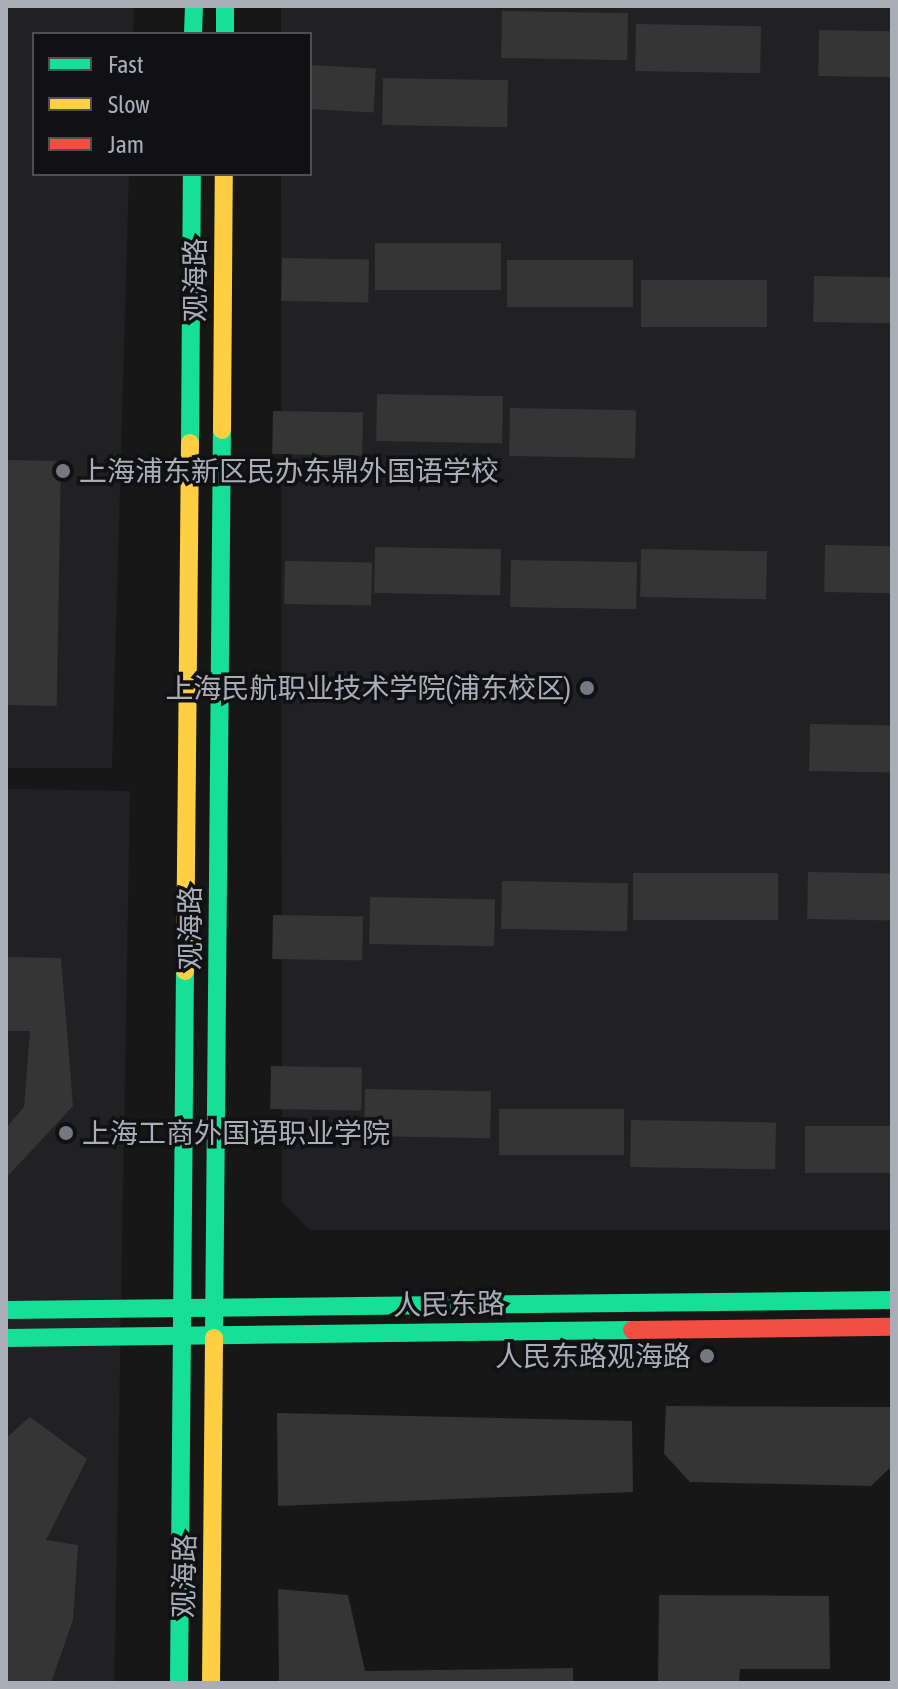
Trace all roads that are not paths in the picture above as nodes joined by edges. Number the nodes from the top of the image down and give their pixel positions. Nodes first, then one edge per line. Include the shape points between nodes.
1 (194, 6) edge
2 (225, 6) edge
3 (193, 32) edge
4 (225, 32) edge
5 (192, 176) edge
6 (224, 176) edge
7 (892, 1300) edge
8 (183, 1308) junction
9 (215, 1308) junction
10 (6, 1310) edge
11 (892, 1327) edge
12 (183, 1335) junction
13 (214, 1335) junction
14 (6, 1338) edge
15 (179, 1683) edge
16 (211, 1683) edge

1 - 3 main road
2 - 4 main road
5 - 8 main road, 观海路
6 - 9 main road, 观海路
7 - 9 main road, 人民东路
8 - 9 main road, 人民东路
8 - 10 main road, 人民东路
8 - 12 main road, 观海路
9 - 13 main road, 观海路
11 - 13 main road, 人民东路
12 - 13 main road, 人民东路
12 - 14 main road, 人民东路
12 - 15 main road, 观海路
13 - 16 main road, 观海路

